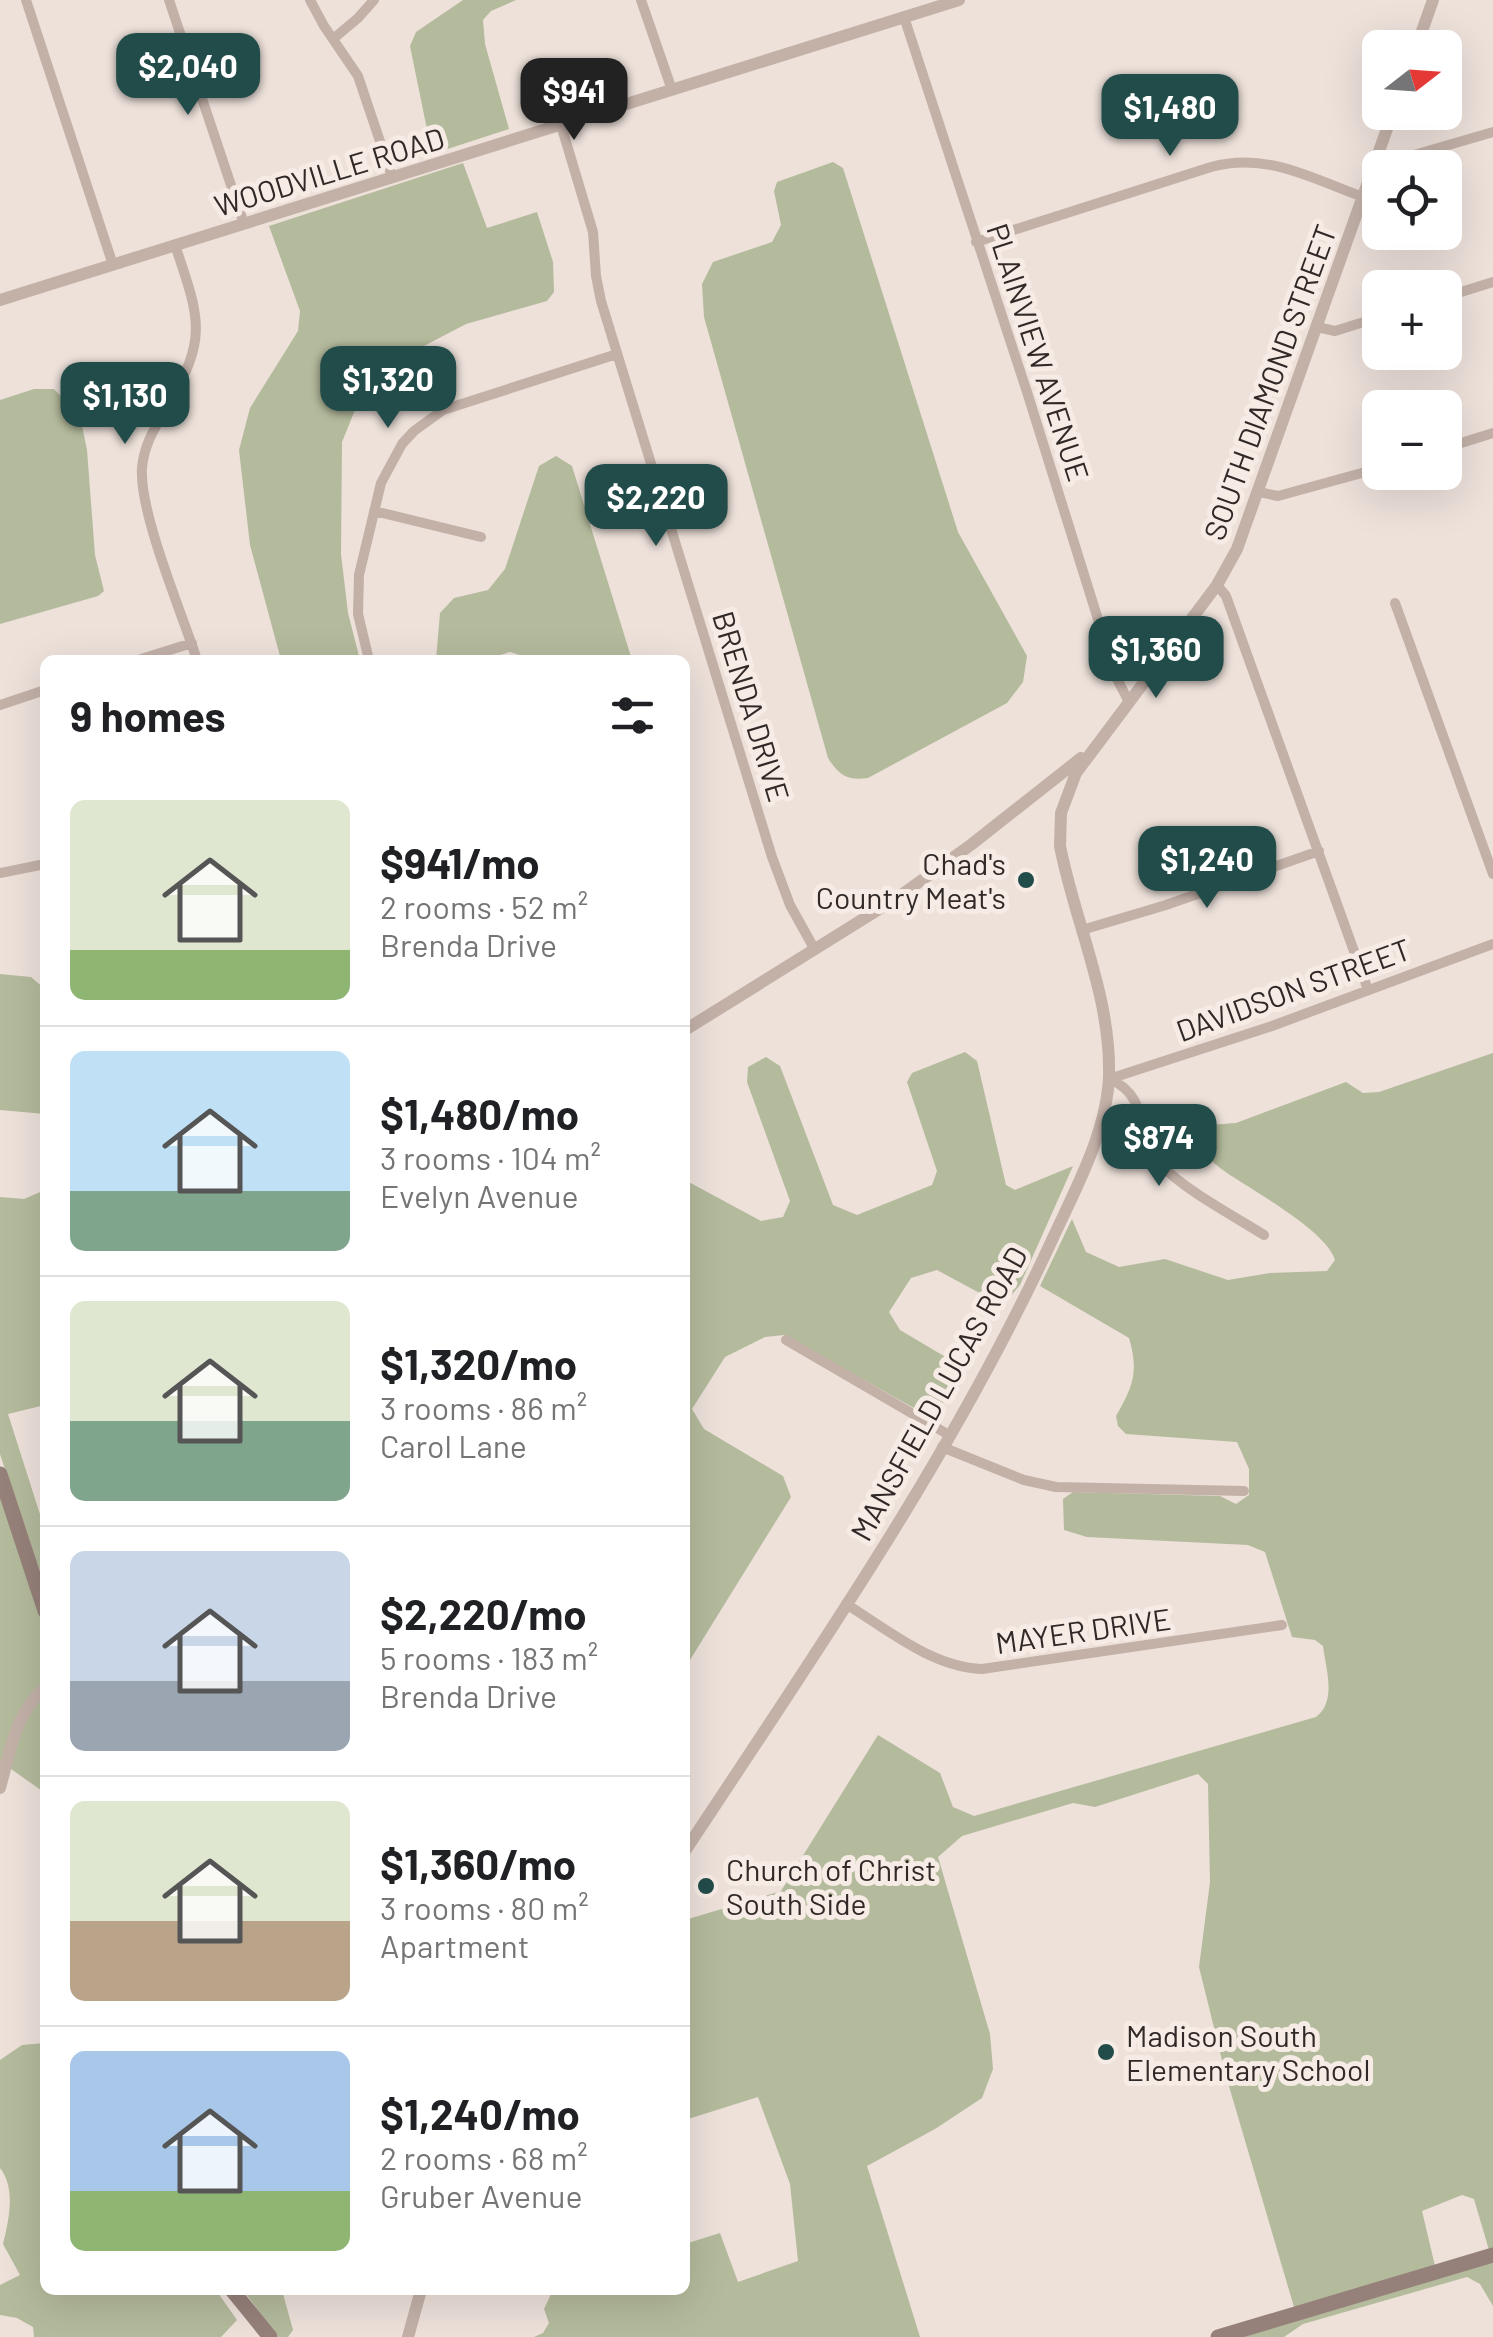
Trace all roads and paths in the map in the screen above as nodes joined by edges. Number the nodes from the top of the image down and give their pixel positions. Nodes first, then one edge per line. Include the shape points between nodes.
1 (26, 0) edge
2 (169, 0) edge
3 (310, 0) edge
4 (374, 0) edge
5 (641, 0) edge
6 (959, 0) edge
7 (1433, 0) edge
8 (904, 17) junction
9 (1422, 30) edge
10 (333, 38) junction
11 (672, 90) junction
12 (560, 125) junction
13 (1493, 132) edge
14 (1431, 150) edge
15 (392, 178) junction
16 (1362, 197) edge
17 (1362, 200) edge
18 (244, 224) junction
19 (976, 242) junction
20 (175, 246) junction
21 (114, 265) junction
22 (1493, 282) edge
23 (1462, 292) edge
24 (0, 300) edge
25 (1362, 323) edge
26 (1317, 327) junction
27 (617, 354) junction
28 (1493, 434) edge
29 (1462, 443) edge
30 (1362, 473) edge
31 (1259, 492) junction
32 (374, 511) junction
33 (481, 537) dead end
34 (1217, 585) junction
35 (1395, 603) dead end
36 (192, 643) junction
37 (154, 655) edge
38 (196, 655) edge
39 (368, 655) edge
40 (40, 692) edge
41 (1129, 702) junction
42 (0, 705) edge
43 (1095, 747) junction
44 (1031, 799) junction
45 (1063, 802) joint
46 (1060, 818) junction
47 (1318, 851) junction
48 (40, 865) edge
49 (0, 874) edge
50 (1493, 874) edge
51 (1082, 930) junction
52 (1493, 944) edge
53 (815, 950) junction
54 (1368, 990) junction
55 (690, 1027) edge
56 (1109, 1078) junction
57 (1264, 1235) dead end
58 (786, 1340) dead end
59 (945, 1441) junction
60 (0, 1474) edge
61 (1244, 1491) dead end
62 (40, 1595) edge
63 (846, 1604) junction
64 (1282, 1626) dead end
65 (40, 1692) edge
66 (0, 1788) edge
67 (690, 1843) edge
68 (1493, 2255) edge
69 (227, 2295) edge
70 (236, 2295) edge
71 (419, 2295) edge
72 (256, 2337) edge
73 (270, 2337) edge
74 (408, 2337) edge
75 (1218, 2337) edge

1 - 21 street
2 - 18 street
3 - 10 street
4 - 10 street
5 - 11 street
6 - 8 street, WOODVILLE ROAD
7 - 9 street
8 - 11 street, WOODVILLE ROAD
8 - 19 street, PLAINVIEW AVENUE
10 - 15 street via 364,90
11 - 12 street, WOODVILLE ROAD
12 - 15 street, WOODVILLE ROAD
12 - 27 street, BRENDA DRIVE via 591,221 596,276
13 - 14 street
15 - 18 street, WOODVILLE ROAD
16 - 19 street via 1268,162 1243,160
17 - 26 street, SOUTH DIAMOND STREET
18 - 20 street, WOODVILLE ROAD
19 - 41 street, PLAINVIEW AVENUE
20 - 21 street, WOODVILLE ROAD
20 - 36 street via 198,336 190,367 147,443 142,474 147,509
21 - 24 street, WOODVILLE ROAD
22 - 23 street
25 - 26 street
26 - 31 street, SOUTH DIAMOND STREET
27 - 32 street via 428,420 393,457
27 - 53 street, BRENDA DRIVE via 772,857
28 - 29 street
30 - 31 street via 1278,496
31 - 34 street, SOUTH DIAMOND STREET
32 - 33 street
32 - 39 street via 358,594
34 - 41 street, SOUTH DIAMOND STREET
34 - 47 street
35 - 50 street
36 - 37 street
36 - 38 street
40 - 42 street
41 - 43 street, SOUTH DIAMOND STREET
43 - 44 street
43 - 45 street, SOUTH DIAMOND STREET
44 - 46 street
44 - 53 street
45 - 46 street, MANSFIELD LUCAS ROAD
46 - 51 street, MANSFIELD LUCAS ROAD via 1060,846
47 - 51 street
47 - 54 street
48 - 49 street
51 - 56 street, MANSFIELD LUCAS ROAD via 1102,1007
52 - 54 street, DAVIDSON STREET
53 - 55 street
54 - 56 street, DAVIDSON STREET
56 - 57 street via 1132,1097 1158,1162
56 - 59 street, MANSFIELD LUCAS ROAD via 1094,1141 1063,1217 1009,1331
58 - 59 street
59 - 61 street via 1024,1480 1056,1487
59 - 63 street, MANSFIELD LUCAS ROAD
60 - 62 main road
63 - 64 street, MAYER DRIVE via 934,1657 982,1669
63 - 67 street, MANSFIELD LUCAS ROAD
65 - 66 street via 20,1721
68 - 75 main road
69 - 72 main road
70 - 73 main road
71 - 74 street

